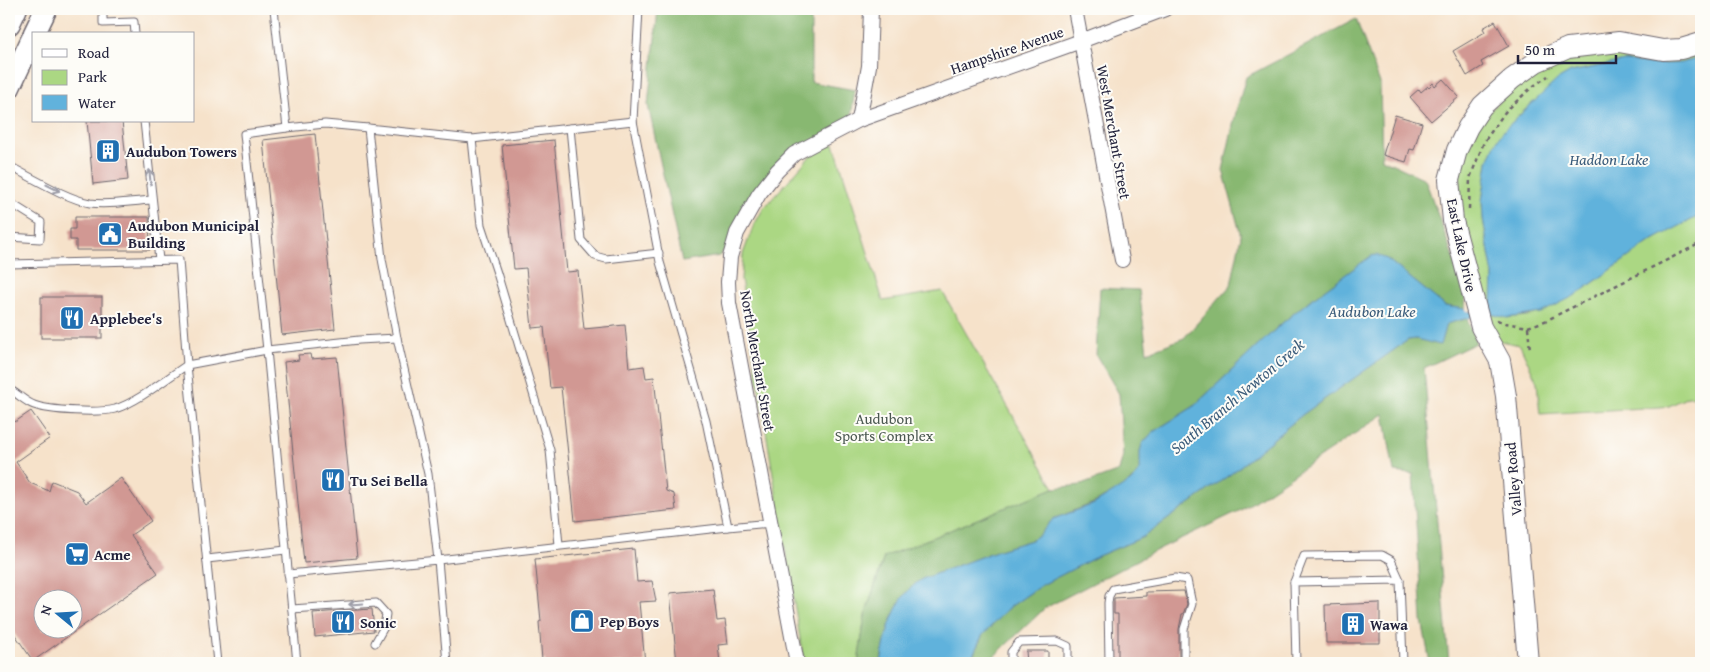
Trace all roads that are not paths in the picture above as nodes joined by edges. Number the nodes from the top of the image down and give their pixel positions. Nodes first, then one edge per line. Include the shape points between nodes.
1 (16, 9) edge
2 (46, 9) edge
3 (103, 9) edge
4 (274, 9) edge
5 (638, 9) edge
6 (871, 9) edge
7 (1075, 9) edge
8 (1165, 9) edge
9 (9, 24) edge
10 (35, 32) edge
11 (135, 32) edge
12 (32, 38) edge
13 (1081, 41) junction
14 (1701, 43) edge
15 (9, 88) edge
16 (859, 120) junction
17 (633, 121) junction
18 (144, 122) edge
19 (287, 128) junction
20 (368, 128) junction
21 (570, 128) junction
22 (472, 139) junction
23 (9, 166) edge
24 (152, 200) junction
25 (9, 202) edge
26 (9, 238) edge
27 (659, 253) junction
28 (159, 260) junction
29 (1122, 260) dead end
30 (9, 264) edge
31 (1474, 302) joint
32 (397, 338) junction
33 (267, 350) junction
34 (187, 365) junction
35 (10, 390) edge
36 (771, 523) junction
37 (728, 527) junction
38 (559, 545) junction
39 (286, 550) junction
40 (207, 559) junction
41 (438, 560) junction
42 (288, 574) junction
43 (1400, 580) junction
44 (1294, 582) junction
45 (292, 609) junction
46 (375, 643) dead end
47 (217, 663) edge
48 (297, 663) edge
49 (447, 663) edge
50 (797, 663) edge
51 (1011, 663) edge
52 (1068, 663) edge
53 (1109, 663) edge
54 (1184, 663) edge
55 (1296, 663) edge
56 (1403, 663) edge
57 (1528, 663) edge

1 - 9 main road
2 - 10 main road
3 - 11 lane via 104,23 134,22
4 - 19 lane
5 - 17 lane
6 - 16 street via 869,66
7 - 13 street, West Merchant Street
8 - 13 street, Hampshire Avenue
12 - 15 main road
13 - 16 street, Hampshire Avenue
13 - 29 street, West Merchant Street
14 - 31 street, East Lake Drive via 1663,50 1619,42 1568,48 1536,62 1482,106 1457,150 1449,180 1453,221
16 - 36 street, North Merchant Street via 794,154 777,171 746,216 730,258 729,303
17 - 21 lane
17 - 27 lane
24 -> 18 lane
19 - 20 lane via 325,124
19 - 33 lane via 244,134
20 - 22 lane
20 - 32 lane via 382,259
21 - 22 lane
21 - 27 lane via 581,240 596,256 606,260
22 - 38 lane via 481,225 550,450
23 -> 24 lane via 89,203
24 - 28 lane
25 - 26 lane via 41,222 40,239
27 - 37 lane via 706,421
28 - 30 lane
28 - 34 lane via 179,260
31 - 57 street, Valley Road via 1487,323 1500,360 1506,396
32 - 33 lane
32 - 41 lane via 428,474
33 - 34 lane
33 - 39 lane
34 - 35 lane via 132,401 114,409 94,412 34,405
34 - 40 lane
36 - 37 lane
36 - 50 street, North Merchant Street
37 - 38 lane
38 - 41 lane
39 - 40 lane
39 - 42 lane
40 - 47 lane
41 - 42 lane
41 - 49 lane
42 - 45 lane
43 - 44 lane
43 - 44 lane via 1391,560 1382,555 1304,556
43 - 56 lane
44 - 55 lane
46 -> 45 lane via 386,621 386,614 376,603
45 - 48 lane
51 - 52 lane via 1012,652 1019,642 1058,641 1068,646
53 - 54 lane via 1108,603 1113,589 1175,578 1186,580 1192,604 1184,629

